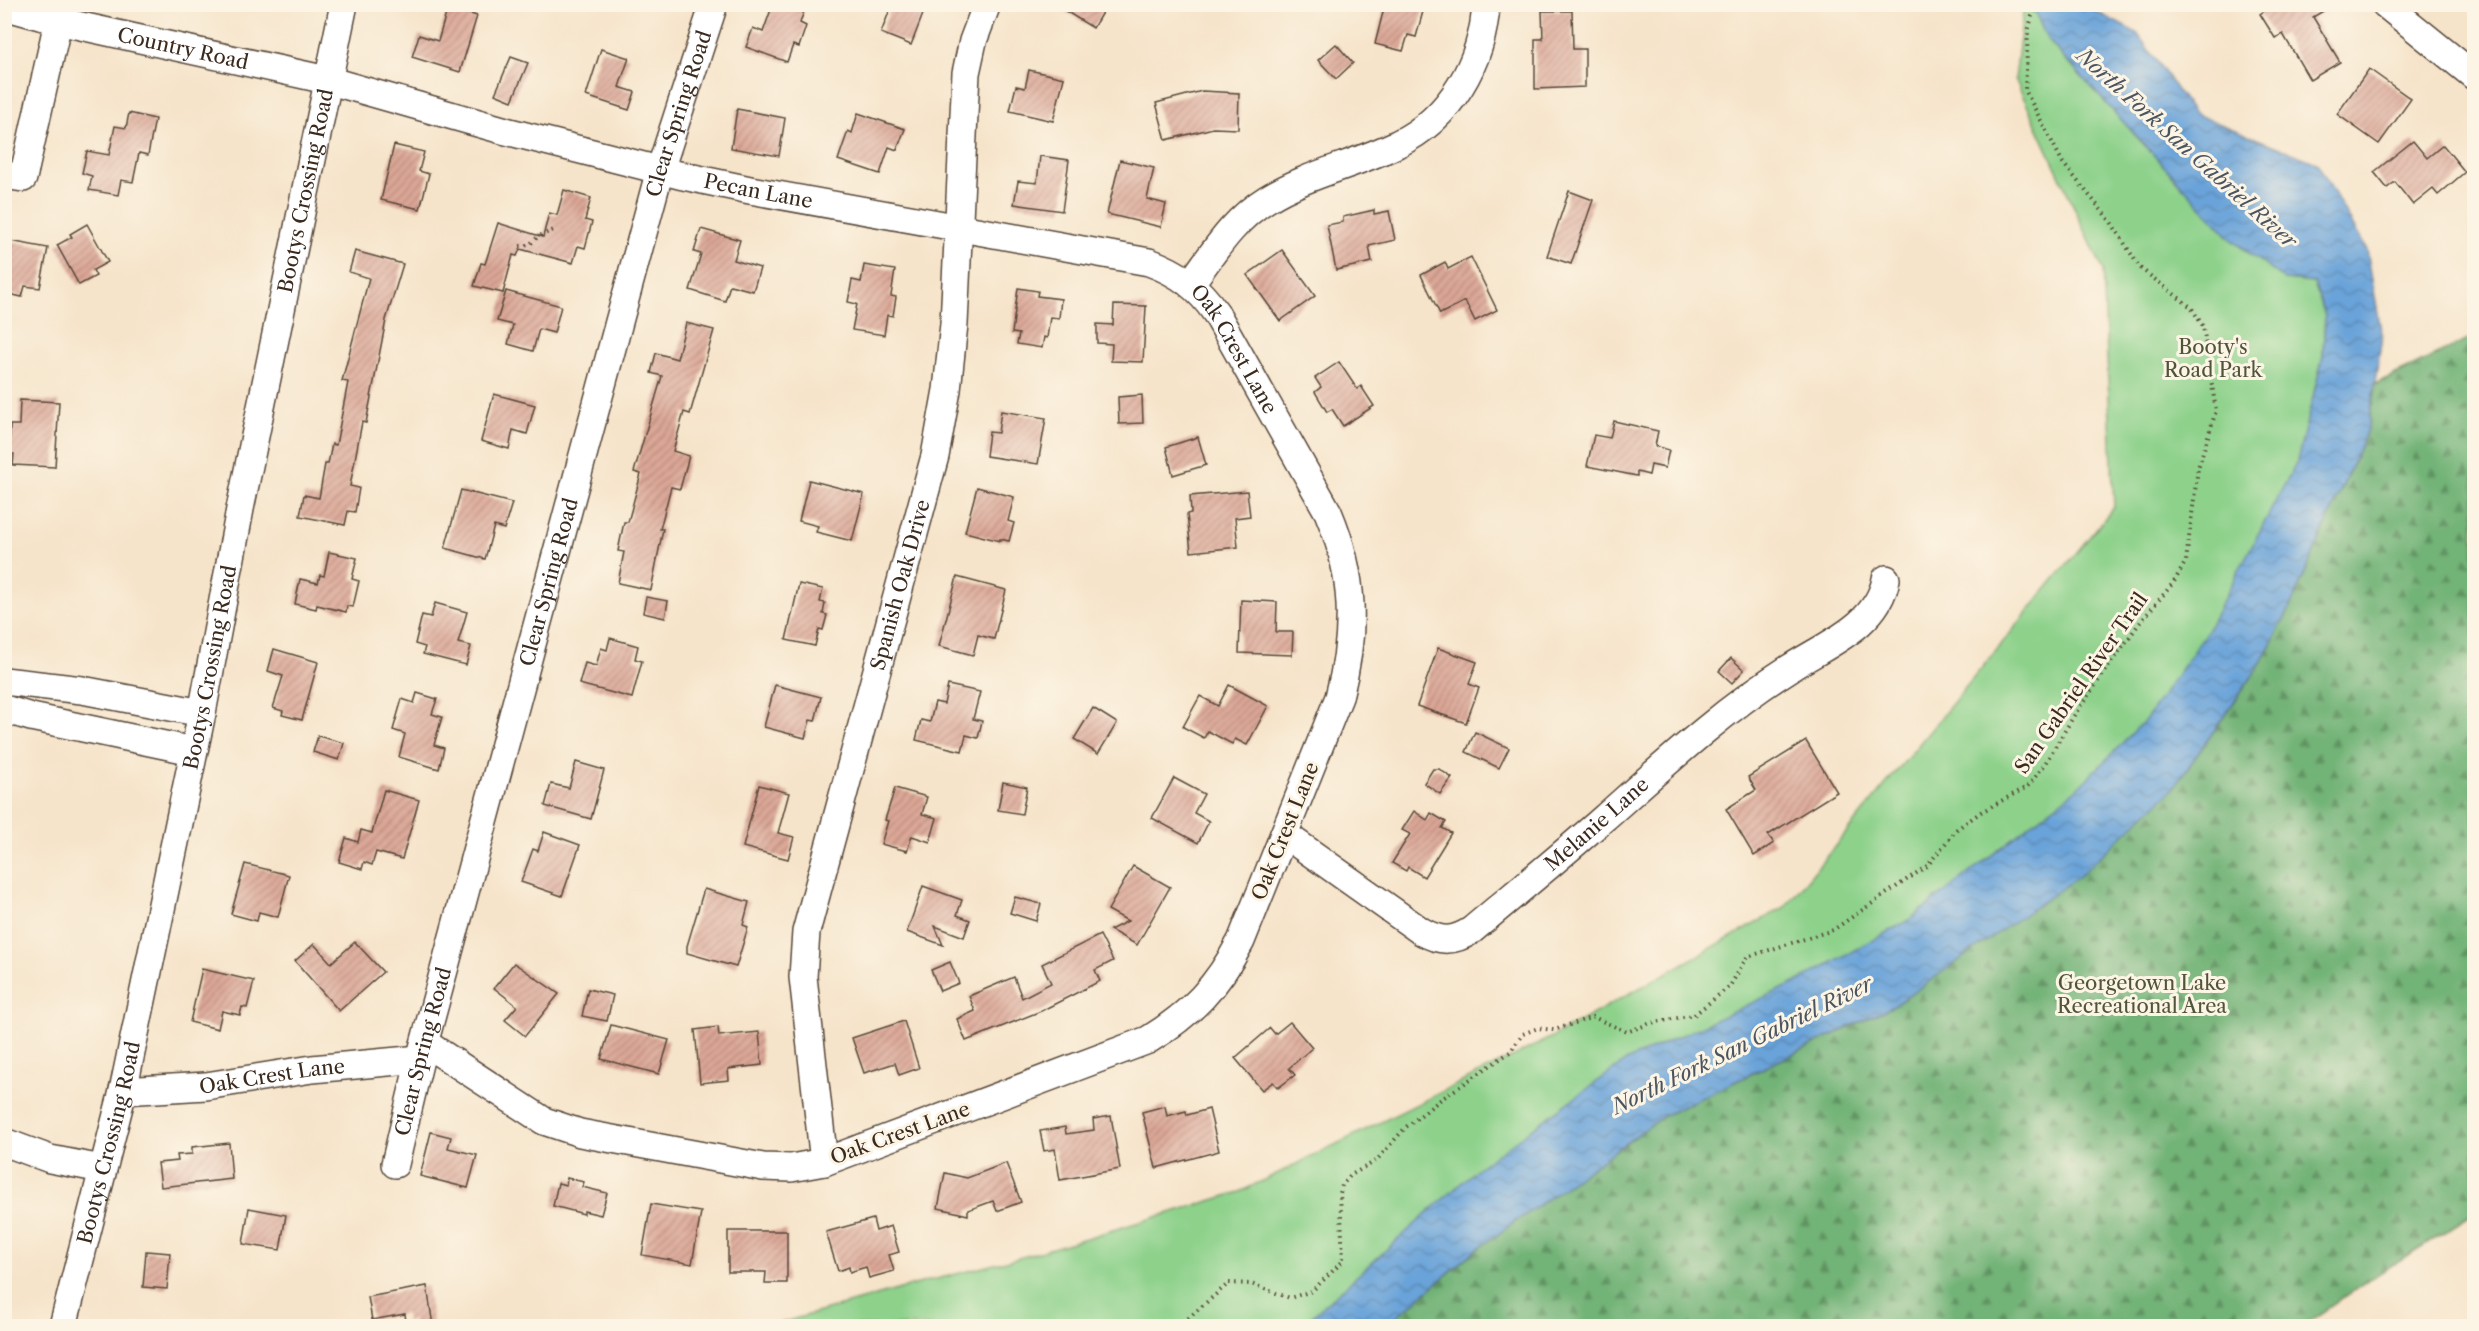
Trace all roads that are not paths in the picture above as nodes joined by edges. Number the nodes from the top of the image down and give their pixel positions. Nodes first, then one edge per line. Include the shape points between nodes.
1 (344, 4) edge
2 (714, 4) edge
3 (987, 4) edge
4 (1486, 4) edge
5 (4, 6) edge
6 (2397, 8) edge
7 (60, 13) edge
8 (2475, 76) edge
9 (327, 80) junction
10 (660, 170) junction
11 (4, 175) edge
12 (959, 228) junction
13 (1191, 284) junction
14 (1886, 579) dead end
15 (4, 681) edge
16 (4, 709) edge
17 (202, 713) junction
18 (193, 751) junction
19 (1284, 834) junction
20 (423, 1051) junction
21 (123, 1091) junction
22 (4, 1142) edge
23 (824, 1162) junction
24 (395, 1164) dead end
25 (102, 1169) junction
26 (63, 1326) edge

1 - 9 street, Bootys Crossing Road
2 - 10 street, Clear Spring Road
3 - 12 street, Spanish Oak Drive via 966,73
4 - 13 street, Oak Crest Lane via 1483,32 1464,82 1429,123 1395,145 1266,199 1232,227
5 - 7 street, Country Road
6 - 8 street
7 - 9 street, Country Road
7 - 11 street via 24,178
9 - 10 street, Pecan Lane
9 - 17 street, Bootys Crossing Road
10 - 12 street, Pecan Lane
10 - 20 street, Clear Spring Road
12 - 13 street, Pecan Lane via 1149,262 1169,269
12 - 23 street, Spanish Oak Drive via 954,324 935,456 806,932 803,977
13 - 19 street, Oak Crest Lane via 1216,313 1328,512 1345,561 1351,595 1350,641 1339,697
14 - 19 street, Melanie Lane via 1876,608 1860,624 1755,690 1705,728 1466,934 1445,940 1421,932
15 - 17 street via 82,690
16 - 18 street
17 - 18 street, Bootys Crossing Road
18 - 21 street, Bootys Crossing Road
19 - 23 street, Oak Crest Lane via 1241,941 1226,968 1198,1005 1174,1024 1134,1047
20 - 21 street, Oak Crest Lane via 206,1086
20 - 23 street, Oak Crest Lane via 544,1121 580,1133 764,1167 791,1168
20 - 24 street, Clear Spring Road
21 - 25 street, Bootys Crossing Road
22 - 25 street via 50,1159
25 - 26 street, Bootys Crossing Road

